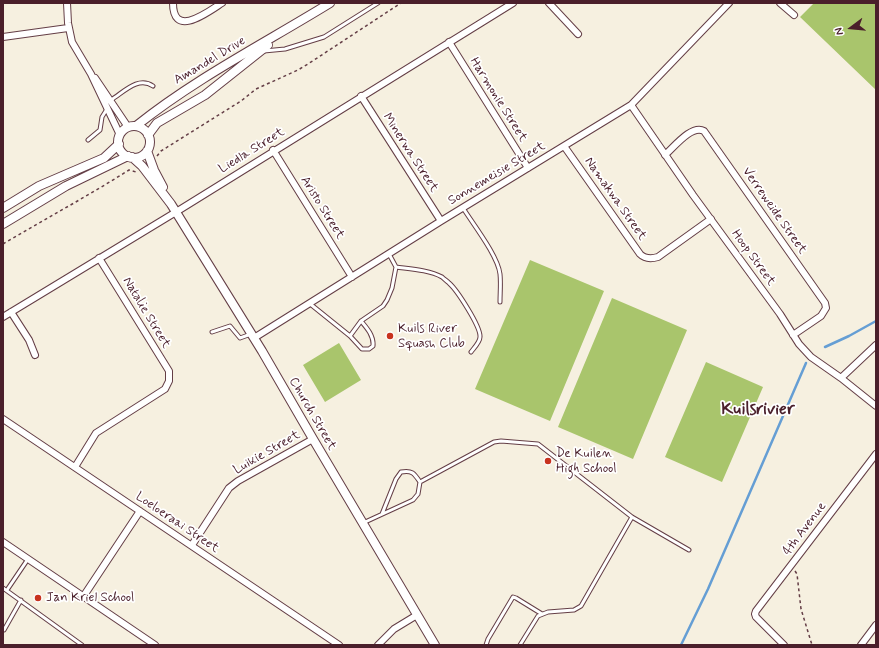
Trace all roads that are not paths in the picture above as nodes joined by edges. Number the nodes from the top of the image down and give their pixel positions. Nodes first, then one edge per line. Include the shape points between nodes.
1 (68, 3) edge
2 (174, 3) edge
3 (222, 3) edge
4 (330, 3) edge
5 (378, 3) edge
6 (513, 3) edge
7 (549, 3) edge
8 (729, 3) edge
9 (780, 3) edge
10 (794, 15) dead end
11 (299, 22) junction
12 (68, 28) junction
13 (578, 34) dead end
14 (3, 37) edge
15 (449, 42) junction
16 (261, 51) junction
17 (91, 74) junction
18 (153, 86) dead end
19 (361, 96) junction
20 (111, 100) junction
21 (631, 105) junction
22 (107, 108) junction
23 (132, 127) junction
24 (120, 135) junction
25 (148, 135) junction
26 (88, 140) dead end
27 (118, 144) junction
28 (564, 146) junction
29 (273, 150) junction
30 (147, 151) junction
31 (666, 155) junction
32 (130, 157) junction
33 (528, 168) junction
34 (167, 197) junction
35 (3, 208) edge
36 (463, 208) junction
37 (176, 212) junction
38 (711, 219) junction
39 (441, 221) junction
40 (3, 224) edge
41 (389, 254) junction
42 (99, 258) junction
43 (396, 267) junction
44 (352, 277) junction
45 (500, 302) dead end
46 (310, 303) junction
47 (11, 312) junction
48 (3, 317) edge
49 (361, 320) junction
50 (212, 332) dead end
51 (793, 335) junction
52 (253, 336) junction
53 (350, 336) junction
54 (876, 345) edge
55 (470, 352) dead end
56 (35, 355) dead end
57 (841, 378) junction
58 (876, 406) edge
59 (3, 419) edge
60 (313, 439) junction
61 (876, 454) edge
62 (75, 467) junction
63 (420, 482) junction
64 (140, 511) junction
65 (382, 514) junction
66 (632, 517) junction
67 (364, 524) junction
68 (3, 542) edge
69 (192, 545) junction
70 (690, 550) dead end
71 (28, 559) junction
72 (3, 588) edge
73 (8, 590) junction
74 (84, 597) junction
75 (21, 600) junction
76 (542, 614) junction
77 (417, 615) junction
78 (876, 625) edge
79 (4, 630) dead end
80 (82, 645) edge
81 (155, 645) edge
82 (339, 645) edge
83 (378, 645) edge
84 (435, 645) edge
85 (486, 645) edge
86 (520, 645) edge
87 (784, 645) edge
88 (861, 645) edge

1 - 12 street
2 - 3 street via 176,17 187,22
4 - 11 street, Amandel Drive
5 - 16 lane via 324,37 285,49
6 - 15 street, Liedla Street
7 - 13 street
8 - 21 street, Sonnemeisie Street
9 - 10 street
11 - 16 street, Amandel Drive
11 - 23 street, Amandel Drive via 189,87
12 - 14 street
12 - 17 street via 72,42
15 - 19 street, Liedla Street
15 - 33 street, Harmonie Street
16 - 25 street, Amandel Drive via 206,95 157,123
17 - 20 street
17 - 22 street
18 - 20 lane via 148,82 138,82
19 - 29 street, Liedla Street
19 - 39 street, Minerwa Street
20 - 23 street
21 - 28 street, Sonnemeisie Street
21 - 31 street, Hoop Street
22 - 24 street
22 - 26 lane via 100,130
23 - 24 street
23 - 25 street via 143,129
24 - 27 street
25 - 30 street via 150,143
27 - 32 street via 122,152
27 - 35 street via 104,158 39,186
28 - 33 street, Sonnemeisie Street
28 - 38 street, Namakwa Street via 643,257 658,257
29 - 37 street, Liedla Street
29 - 44 street, Aristo Street
30 - 32 street via 140,156
30 - 34 street, Church Street
31 - 38 street, Hoop Street
31 - 51 street, Verreweide Street via 690,132 701,129 739,180 825,303 826,308 821,316
32 - 34 street, Church Street via 142,166
32 - 40 street via 66,186
33 - 36 street, Sonnemeisie Street
34 - 37 street, Church Street
36 - 39 street, Sonnemeisie Street
36 - 45 lane via 498,264
37 - 42 street, Liedla Street
37 - 52 street, Church Street
38 - 51 street, Hoop Street
39 - 41 street, Sonnemeisie Street
41 - 43 lane
41 - 44 street, Sonnemeisie Street
42 - 47 street, Liedla Street
42 - 62 street, Natalie Street via 169,371 169,381 165,389 96,433
43 - 49 lane via 387,300
43 - 55 lane via 440,276 449,282 478,327 480,337
44 - 46 street, Sonnemeisie Street
46 - 52 street, Sonnemeisie Street
46 - 53 lane
47 - 48 street, Liedla Street
47 - 56 street
49 - 53 lane
49 - 53 lane via 372,338 372,348 362,349
50 - 52 lane via 230,326 240,338
51 - 57 street, Hoop Street via 811,357
52 - 60 street, Church Street
54 - 57 street
57 - 58 street, Hoop Street
59 - 62 street, Loeloeraai Street
60 - 67 street, Church Street
60 - 69 street, Luikie Street via 229,488
61 - 87 street, 4th Avenue via 756,611 756,617
62 - 64 street, Loeloeraai Street
63 - 65 lane via 418,494 413,500
63 - 65 lane via 415,474 401,472
63 - 66 lane via 494,442 532,443 538,444
64 - 69 street, Loeloeraai Street
64 - 74 street
65 - 67 lane
66 - 70 lane
66 - 76 lane via 581,606 574,610
67 - 77 street, Church Street
68 - 71 street
69 - 82 street, Loeloeraai Street
71 - 73 lane
71 - 74 street
72 - 73 lane
73 - 75 lane
74 - 81 street
75 - 79 lane
75 - 80 lane
76 - 85 lane via 514,597
76 - 86 lane via 538,616
77 - 83 street via 394,629
77 - 84 street, Church Street
78 - 88 street

